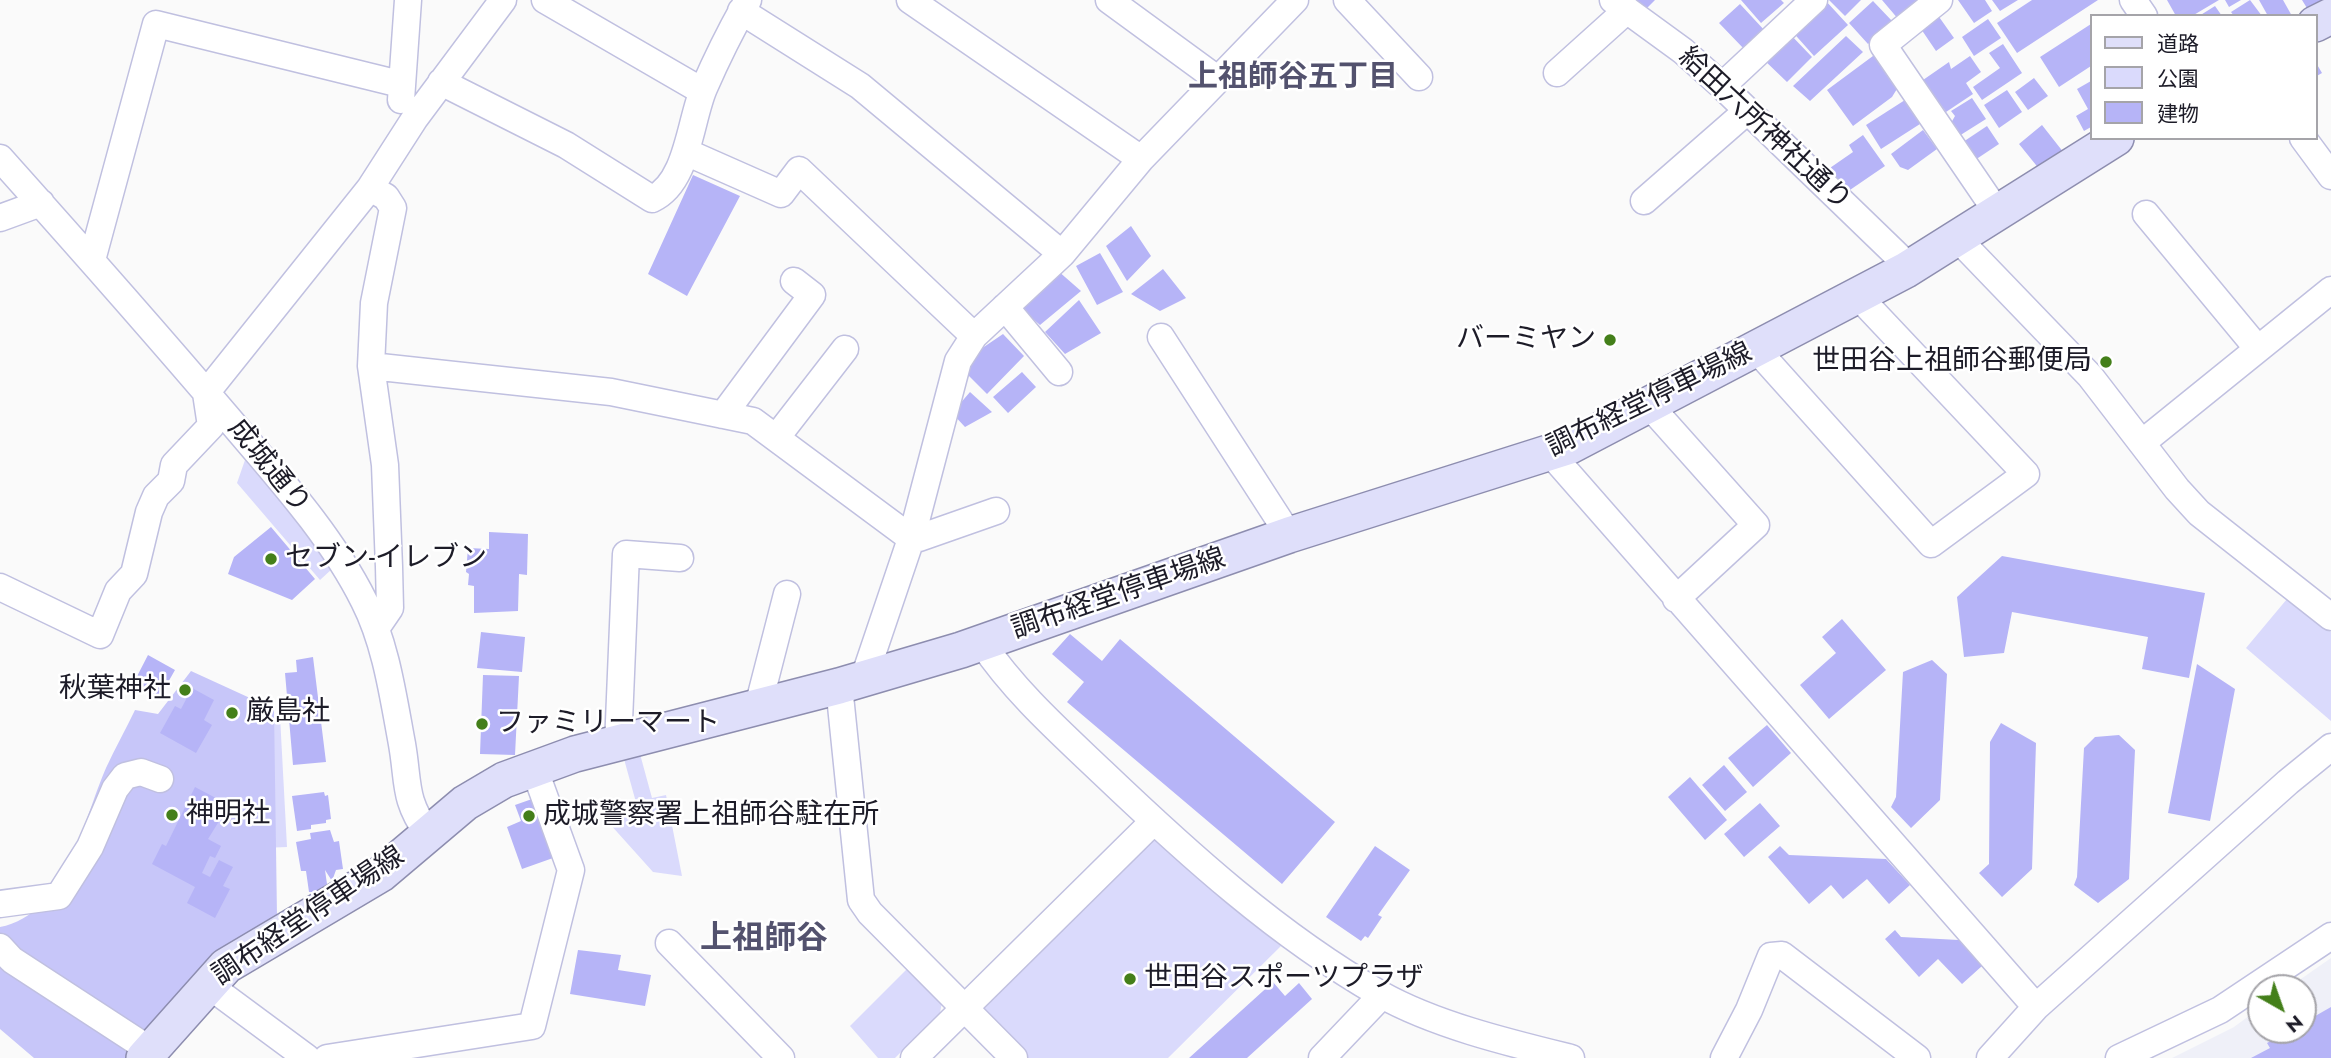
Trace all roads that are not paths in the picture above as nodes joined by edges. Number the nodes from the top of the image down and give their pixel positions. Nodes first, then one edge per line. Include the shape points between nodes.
1 (408, 0) edge
2 (503, 0) edge
3 (545, 0) edge
4 (909, 0) edge
5 (1109, 0) edge
6 (1295, 0) edge
7 (1347, 0) edge
8 (1814, 0) edge
9 (1938, 0) edge
10 (1620, 5) edge
11 (745, 6) edge
12 (1557, 73) dead end
13 (1419, 77) dead end
14 (1217, 79) junction
15 (442, 82) junction
16 (400, 84) junction
17 (1722, 86) junction
18 (702, 91) junction
19 (1747, 111) junction
20 (415, 118) junction
21 (2113, 140) edge
22 (2304, 140) edge
23 (686, 152) junction
24 (0, 158) edge
25 (1141, 159) junction
26 (2331, 176) edge
27 (370, 188) junction
28 (1644, 201) dead end
29 (41, 203) junction
30 (1997, 212) junction
31 (2146, 215) dead end
32 (0, 218) edge
33 (1958, 239) junction
34 (1062, 254) junction
35 (92, 260) junction
36 (1906, 270) junction
37 (794, 281) dead end
38 (2331, 290) edge
39 (1857, 295) junction
40 (1005, 307) junction
41 (974, 336) junction
42 (1161, 337) dead end
43 (845, 349) dead end
44 (1756, 349) junction
45 (2258, 349) junction
46 (371, 366) junction
47 (1059, 372) dead end
48 (206, 393) junction
49 (1648, 404) junction
50 (723, 415) junction
51 (776, 438) junction
52 (2143, 442) junction
53 (1550, 453) junction
54 (996, 511) dead end
55 (1289, 535) junction
56 (912, 536) junction
57 (680, 558) dead end
58 (0, 587) edge
59 (788, 594) dead end
60 (1676, 599) junction
61 (2331, 617) edge
62 (377, 627) junction
63 (982, 643) junction
64 (854, 682) junction
65 (764, 705) junction
66 (618, 745) junction
67 (2331, 747) edge
68 (534, 768) junction
69 (160, 779) dead end
70 (1154, 821) junction
71 (428, 834) junction
72 (0, 904) edge
73 (2331, 936) edge
74 (669, 943) dead end
75 (0, 947) edge
76 (207, 984) junction
77 (1382, 995) junction
78 (2036, 1007) junction
79 (964, 1010) junction
80 (1496, 1050) edge
81 (147, 1054) edge
82 (1735, 1054) edge
83 (1997, 1056) edge
84 (307, 1058) edge
85 (327, 1058) edge
86 (780, 1058) edge
87 (914, 1058) edge
88 (1014, 1058) edge
89 (1322, 1058) edge
90 (1571, 1058) edge
91 (1917, 1058) edge
92 (2119, 1058) edge

1 - 16 street
2 - 15 street
3 - 18 street
4 - 25 street
5 - 14 street
6 - 14 street
7 - 13 street
8 - 17 street
9 - 30 street via 1884,46
10 - 12 street
10 - 17 street, 給田六所神社通り
11 - 18 street
11 - 34 street via 860,86
14 - 25 street
15 - 20 street
15 - 23 street via 566,145 652,199 664,193
16 - 20 street via 402,103
16 - 35 street via 156,24
17 - 19 street, 給田六所神社通り
18 - 23 street
19 - 28 street
19 - 36 street, 給田六所神社通り via 1899,258
20 - 27 street
21 - 30 main road, 調布経堂停車場線
22 - 26 street
23 - 41 street via 781,194 799,170
24 - 29 street, 成城通り
25 - 34 street
27 - 46 street via 386,197 393,208 374,303
27 - 48 street
29 - 32 street
29 - 35 street, 成城通り
30 - 33 main road, 調布経堂停車場線
31 - 45 street
33 - 36 main road, 調布経堂停車場線
33 - 52 street via 2090,376
34 - 40 street
35 - 48 street, 成城通り
36 - 39 main road, 調布経堂停車場線
37 - 50 street via 812,295
38 - 45 street
39 - 44 main road, 調布経堂停車場線
39 - 44 street via 2026,474 1931,544
40 - 41 street
40 - 47 street
41 - 56 street via 958,361
42 - 55 street
43 - 51 street
44 - 49 main road, 調布経堂停車場線
45 - 52 street
46 - 50 street via 611,392
46 - 62 street via 385,465 390,608
48 - 58 street via 211,426 174,464 171,481 156,496 134,574 118,591 100,635
48 - 62 street, 成城通り via 331,546
49 - 53 main road, 調布経堂停車場線
49 - 60 street via 1756,525
50 - 51 street via 753,421
51 - 56 street
52 - 61 street via 2199,513
53 - 55 main road, 調布経堂停車場線
53 - 60 street
54 - 56 street via 919,538
55 - 63 main road, 調布経堂停車場線
56 - 64 street via 867,669
57 - 66 street via 626,554
59 - 65 street via 761,695
60 - 78 street
62 - 71 street, 成城通り via 410,805
63 - 64 main road, 調布経堂停車場線
63 - 70 street via 1059,732
64 - 65 main road, 調布経堂停車場線
64 - 79 street via 861,900
65 - 66 main road, 調布経堂停車場線
66 - 68 main road, 調布経堂停車場線
67 - 78 street
68 - 71 main road, 調布経堂停車場線 via 465,803
68 - 85 street via 571,870 532,1026
69 - 72 street via 141,772 125,776 90,847 59,896
70 - 77 street via 1293,939
70 - 79 street
71 - 76 main road, 調布経堂停車場線 via 381,874 226,966
73 - 92 street via 2220,1010
74 - 86 street
75 - 81 street
76 - 81 main road, 調布経堂停車場線
76 - 84 street
77 - 80 street
77 - 89 street
78 - 83 street
79 - 87 street
79 - 88 street
80 - 90 street
82 - 91 street via 1771,956 1782,955

